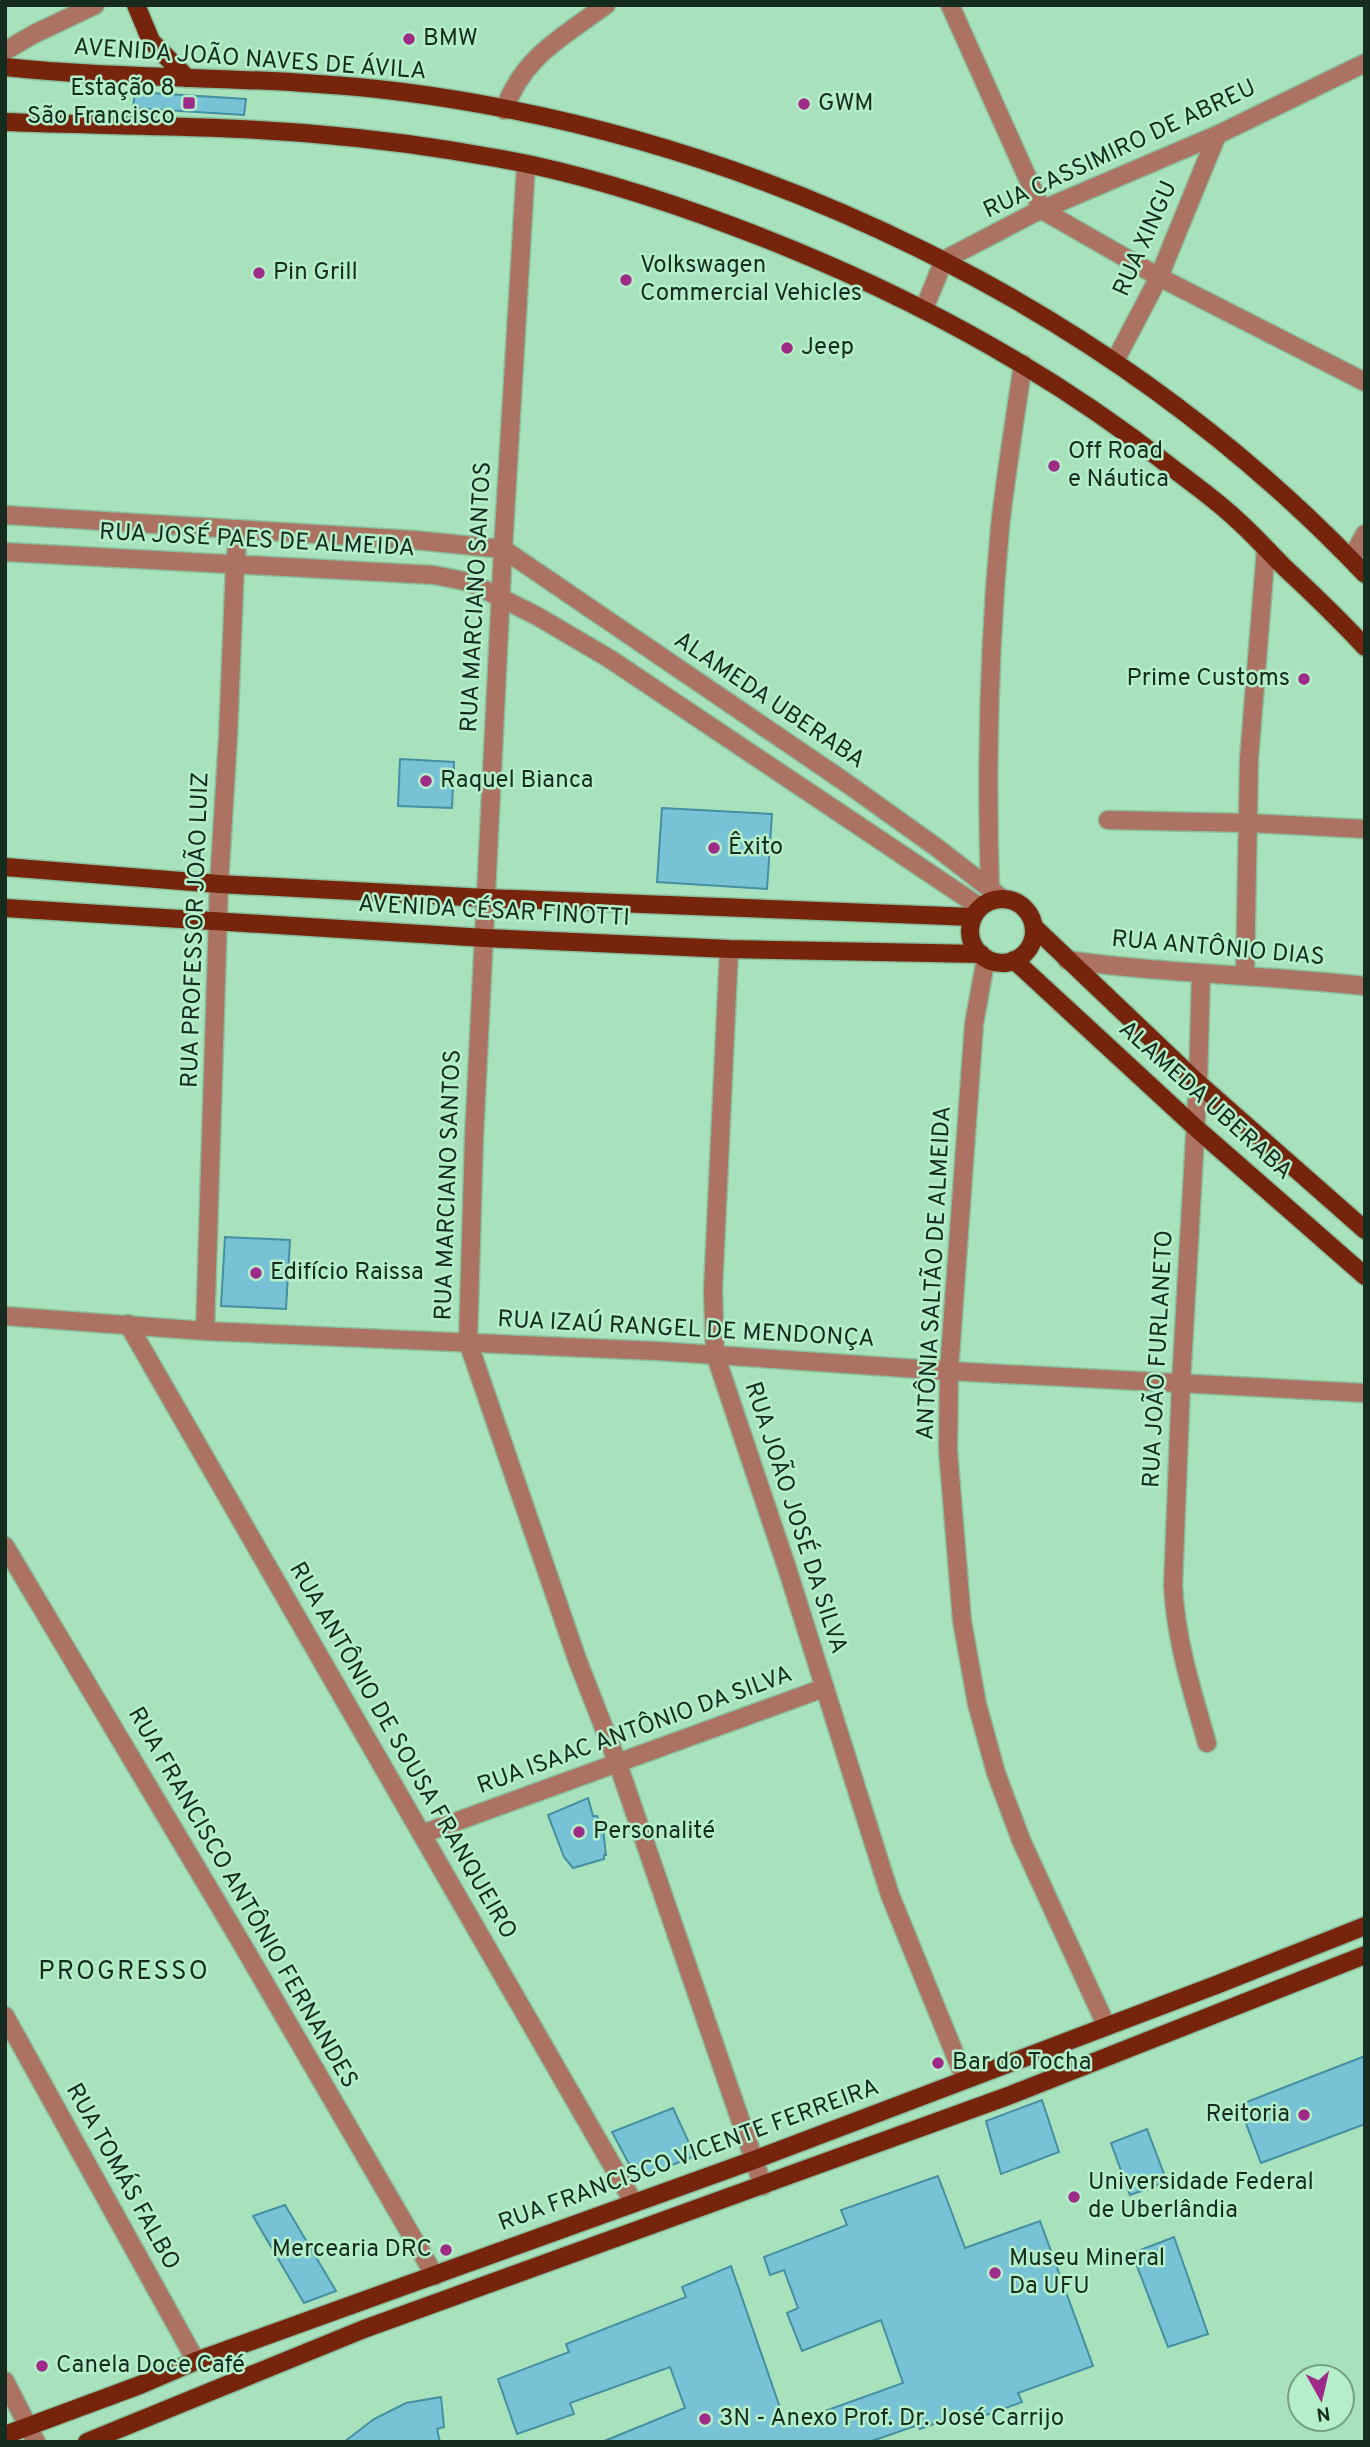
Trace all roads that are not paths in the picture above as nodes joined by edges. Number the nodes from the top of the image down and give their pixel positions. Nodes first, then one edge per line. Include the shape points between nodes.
1 (95, 5) edge
2 (136, 5) edge
3 (606, 5) edge
4 (950, 5) edge
5 (5, 51) edge
6 (1365, 63) edge
7 (5, 67) edge
8 (187, 78) junction
9 (504, 110) junction
10 (5, 122) edge
11 (1217, 135) junction
12 (526, 163) junction
13 (1042, 210) junction
14 (944, 260) junction
15 (1159, 277) junction
16 (924, 309) junction
17 (1115, 360) junction
18 (1023, 364) junction
19 (1365, 382) edge
20 (5, 515) edge
21 (239, 530) junction
22 (1365, 534) edge
23 (503, 549) junction
24 (1266, 549) junction
25 (5, 552) edge
26 (1351, 559) junction
27 (235, 565) junction
28 (1365, 574) edge
29 (501, 598) junction
30 (1365, 647) edge
31 (1108, 820) dead end
32 (1249, 823) junction
33 (1365, 829) edge
34 (5, 867) edge
35 (219, 884) junction
36 (996, 894) junction
37 (486, 898) junction
38 (5, 908) edge
39 (977, 912) junction
40 (218, 921) junction
41 (1034, 927) junction
42 (485, 938) junction
43 (729, 949) junction
44 (984, 956) junction
45 (1014, 960) junction
46 (1067, 960) junction
47 (1201, 974) junction
48 (1245, 975) junction
49 (1365, 986) edge
50 (1198, 1083) junction
51 (1196, 1128) junction
52 (1365, 1230) edge
53 (1365, 1276) edge
54 (5, 1316) edge
55 (128, 1324) junction
56 (205, 1331) junction
57 (468, 1342) junction
58 (715, 1354) junction
59 (949, 1371) junction
60 (1181, 1384) junction
61 (1365, 1393) edge
62 (5, 1546) edge
63 (824, 1688) junction
64 (1207, 1743) dead end
65 (618, 1764) junction
66 (422, 1834) junction
67 (1365, 1926) edge
68 (1344, 1934) junction
69 (1360, 1957) edge
70 (5, 2016) edge
71 (1106, 2025) junction
72 (964, 2079) junction
73 (754, 2160) junction
74 (763, 2186) junction
75 (634, 2203) junction
76 (435, 2276) junction
77 (197, 2361) junction
78 (5, 2381) edge
79 (32, 2434) edge
80 (5, 2435) edge
81 (87, 2442) edge

1 - 5 street
2 - 8 main road via 151,41
3 - 9 street via 531,62
4 - 13 street
6 - 11 street, RUA CASSIMIRO DE ABREU
7 - 8 main road, AVENIDA JOÃO NAVES DE ÁVILA
8 - 9 main road, AVENIDA JOÃO NAVES DE ÁVILA via 400,92
9 - 14 main road, AVENIDA JOÃO NAVES DE ÁVILA via 621,135 735,171
10 - 12 main road via 315,134
11 - 13 street, RUA CASSIMIRO DE ABREU
11 - 15 street, RUA XINGU
12 - 16 main road via 679,206 802,252
12 - 23 street, RUA MARCIANO SANTOS
13 - 14 street, RUA CASSIMIRO DE ABREU
13 - 15 street
14 - 16 street
14 - 17 main road, AVENIDA JOÃO NAVES DE ÁVILA
15 - 17 street, RUA XINGU
15 - 19 street
16 - 18 main road
17 - 26 main road, AVENIDA JOÃO NAVES DE ÁVILA via 1267,478
18 - 24 main road via 1133,437 1235,518
18 - 36 street via 1000,526 991,671 987,807
20 - 21 street, RUA JOSÉ PAES DE ALMEIDA
21 - 23 street, RUA JOSÉ PAES DE ALMEIDA
21 - 27 street, RUA PROFESSOR JOÃO LUIZ
22 - 26 street
23 - 29 street, RUA MARCIANO SANTOS
23 - 36 street, ALAMEDA UBERABA via 845,782
24 - 30 main road
24 - 32 street via 1249,759
25 - 27 street, RUA JOSÉ PAES DE ALMEIDA
26 - 28 main road, AVENIDA JOÃO NAVES DE ÁVILA
27 - 29 street, RUA JOSÉ PAES DE ALMEIDA via 434,575 469,582
27 - 35 street, RUA PROFESSOR JOÃO LUIZ
29 - 37 street, RUA MARCIANO SANTOS
29 - 39 street via 610,659
31 - 32 street
32 - 33 street
32 - 48 street
34 - 35 main road, AVENIDA CÉSAR FINOTTI
35 - 37 main road, AVENIDA CÉSAR FINOTTI
35 - 40 street, RUA PROFESSOR JOÃO LUIZ
36 - 39 main road
36 - 41 main road, ALAMEDA UBERABA via 1024,907
37 - 39 main road, AVENIDA CÉSAR FINOTTI
37 - 42 street, RUA MARCIANO SANTOS
38 - 40 main road, AVENIDA CÉSAR FINOTTI
39 - 44 main road via 970,926 971,937
40 - 42 main road, AVENIDA CÉSAR FINOTTI
40 - 56 street, RUA PROFESSOR JOÃO LUIZ
41 - 45 main road via 1032,943
41 - 46 main road, ALAMEDA UBERABA
42 - 43 main road, AVENIDA CÉSAR FINOTTI
42 - 57 street, RUA MARCIANO SANTOS
43 - 44 main road, AVENIDA CÉSAR FINOTTI
43 - 58 street, RUA JOÃO JOSÉ DA SILVA via 713,1290
44 - 45 main road via 995,962
44 - 59 street, ANTÔNIA SALTÃO DE ALMEIDA via 974,1024
45 - 51 main road, ALAMEDA UBERABA
46 - 47 street, RUA ANTÔNIO DIAS
46 - 50 main road, ALAMEDA UBERABA
47 - 48 street, RUA ANTÔNIO DIAS
47 - 50 street, RUA JOÃO FURLANETO
48 - 49 street, RUA ANTÔNIO DIAS
50 - 51 street, RUA JOÃO FURLANETO
50 - 52 main road, ALAMEDA UBERABA
51 - 53 main road, ALAMEDA UBERABA
51 - 60 street, RUA JOÃO FURLANETO
54 - 55 street, RUA IZAÚ RANGEL DE MENDONÇA
55 - 56 street, RUA IZAÚ RANGEL DE MENDONÇA
55 - 66 street, RUA ANTÔNIO DE SOUSA FRANQUEIRO
56 - 57 street, RUA IZAÚ RANGEL DE MENDONÇA
57 - 58 street, RUA IZAÚ RANGEL DE MENDONÇA
57 - 65 street, RUA MARCIANO SANTOS
58 - 59 street, RUA IZAÚ RANGEL DE MENDONÇA
58 - 63 street, RUA JOÃO JOSÉ DA SILVA
59 - 60 street, RUA IZAÚ RANGEL DE MENDONÇA
59 - 71 street, ANTÔNIA SALTÃO DE ALMEIDA via 948,1450 961,1607 977,1704 1021,1840
60 - 61 street, RUA IZAÚ RANGEL DE MENDONÇA
60 - 64 street, RUA JOÃO FURLANETO via 1173,1556 1175,1619
62 - 76 street, RUA FRANCISCO ANTÔNIO FERNANDES
63 - 65 street, RUA ISAAC ANTÔNIO DA SILVA
63 - 72 street, RUA JOÃO JOSÉ DA SILVA via 890,1895
65 - 66 street, RUA ISAAC ANTÔNIO DA SILVA
65 - 73 street, RUA MARCIANO SANTOS
66 - 75 street, RUA ANTÔNIO DE SOUSA FRANQUEIRO
67 - 68 main road, RUA FRANCISCO VICENTE FERREIRA
68 - 69 main road
68 - 71 main road, RUA FRANCISCO VICENTE FERREIRA
69 - 74 main road via 1008,2096
70 - 77 street, RUA TOMÁS FALBO
71 - 72 main road, RUA FRANCISCO VICENTE FERREIRA
72 - 73 main road, RUA FRANCISCO VICENTE FERREIRA
73 - 74 street, RUA MARCIANO SANTOS
73 - 75 main road, RUA FRANCISCO VICENTE FERREIRA
74 - 81 main road via 364,2329
75 - 76 main road, RUA FRANCISCO VICENTE FERREIRA
76 - 77 main road, RUA FRANCISCO VICENTE FERREIRA
77 - 79 main road, RUA FRANCISCO VICENTE FERREIRA
78 - 79 street
79 - 80 main road, RUA FRANCISCO VICENTE FERREIRA

